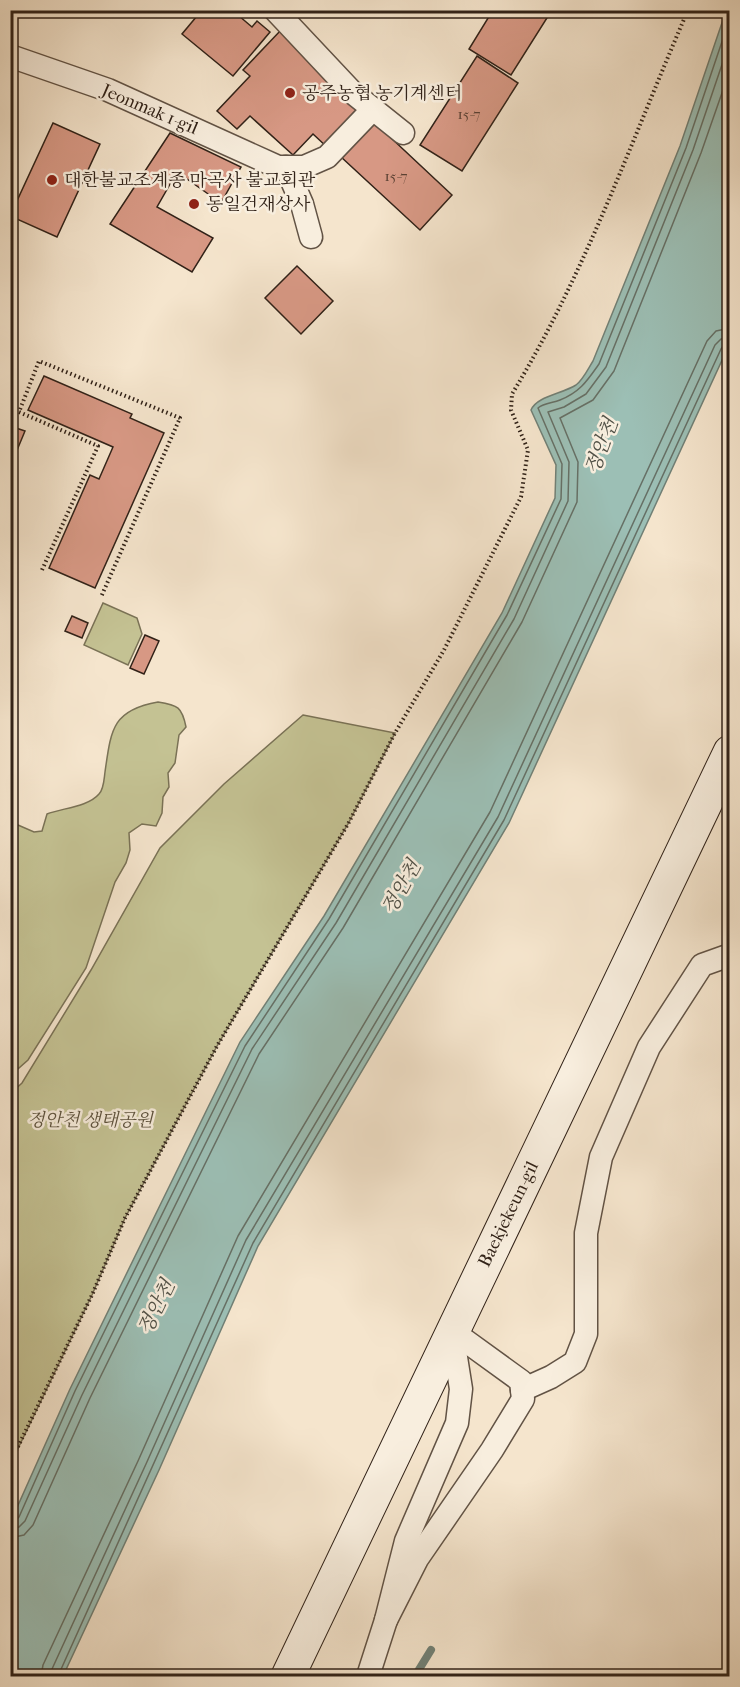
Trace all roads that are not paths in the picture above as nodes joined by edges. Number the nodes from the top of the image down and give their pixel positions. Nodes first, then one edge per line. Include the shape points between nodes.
1 (275, 10) edge
2 (10, 56) edge
3 (373, 109) junction
4 (403, 133) dead end
5 (286, 167) junction
6 (311, 237) dead end
7 (729, 752) edge
8 (729, 955) edge
9 (452, 1331) junction
10 (522, 1390) junction
11 (386, 1620) junction
12 (288, 1677) edge
13 (368, 1677) edge

1 - 3 street
2 - 5 street, Jeonmak 1-gil via 108,90 278,167
3 - 4 street
3 - 5 street, Jeonmak 1-gil via 327,157 304,167
5 - 6 street
7 - 9 main road, Baekjekeun-gil
8 - 10 street via 702,965 655,1038 601,1157 586,1233 586,1334 575,1362
9 - 10 street via 521,1381
9 - 11 street via 461,1389 458,1423 406,1540
9 - 12 main road, Baekjekeun-gil
10 - 11 street via 523,1399 499,1440 417,1558
11 - 13 street

